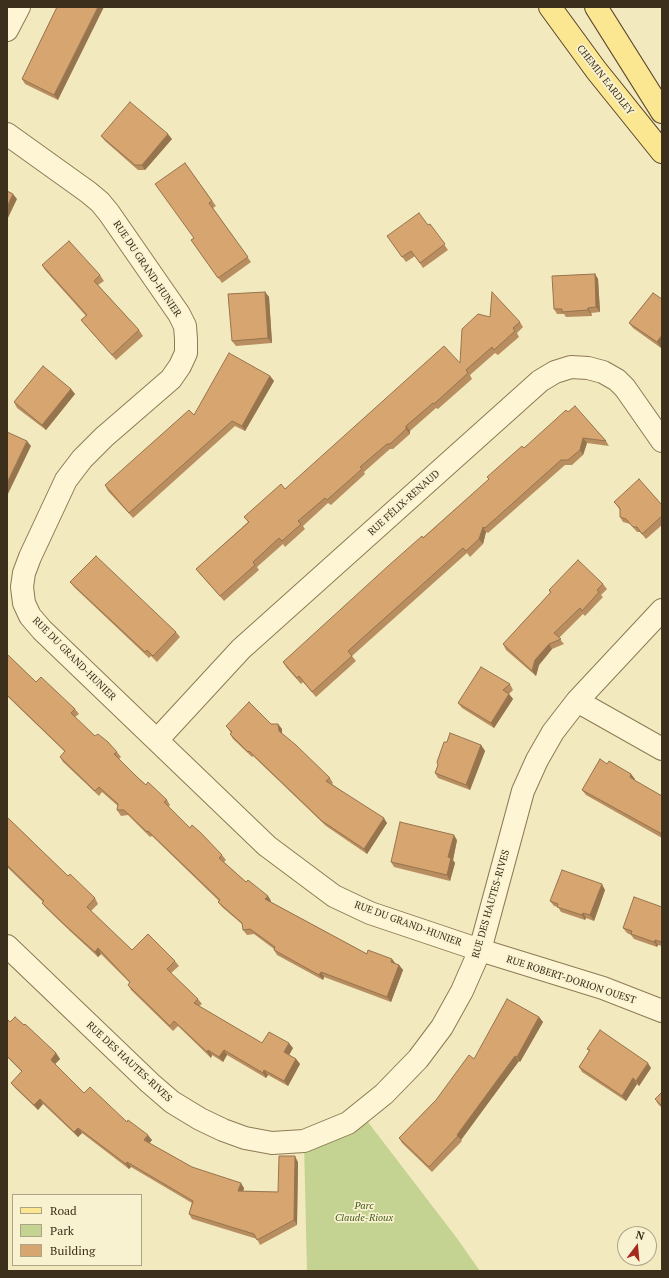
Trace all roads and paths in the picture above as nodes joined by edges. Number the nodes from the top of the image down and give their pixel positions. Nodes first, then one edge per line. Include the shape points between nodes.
1 (19, 7) edge
2 (550, 7) edge
3 (596, 7) edge
4 (7, 30) edge
5 (662, 112) edge
6 (7, 134) edge
7 (662, 152) edge
8 (662, 441) edge
9 (662, 610) edge
10 (577, 701) junction
11 (157, 740) junction
12 (662, 749) edge
13 (7, 946) edge
14 (480, 950) junction
15 (662, 1011) edge

1 - 4 street
2 - 7 main road, CHEMIN EARDLEY via 596,70
3 - 5 main road
6 - 11 street, RUE DU GRAND-HUNIER via 100,202 185,326 186,352 171,379 104,437 66,480 30,557 22,588 24,603 30,616 42,630
8 - 11 street, RUE FÉLIX-RENAUD via 617,380 603,372 588,368 571,367 555,372 540,381 241,649
9 - 10 street, RUE DES HAUTES-RIVES
10 - 12 street
10 - 14 street, RUE DES HAUTES-RIVES via 553,732 523,791
11 - 14 street, RUE DU GRAND-HUNIER via 268,846 334,896 370,913
13 - 14 street, RUE DES HAUTES-RIVES via 150,1084 172,1102 223,1130 245,1138 272,1143 304,1142 323,1134 348,1123 384,1094 418,1059 442,1027 462,991
14 - 15 street, RUE ROBERT-DORION OUEST via 603,988

